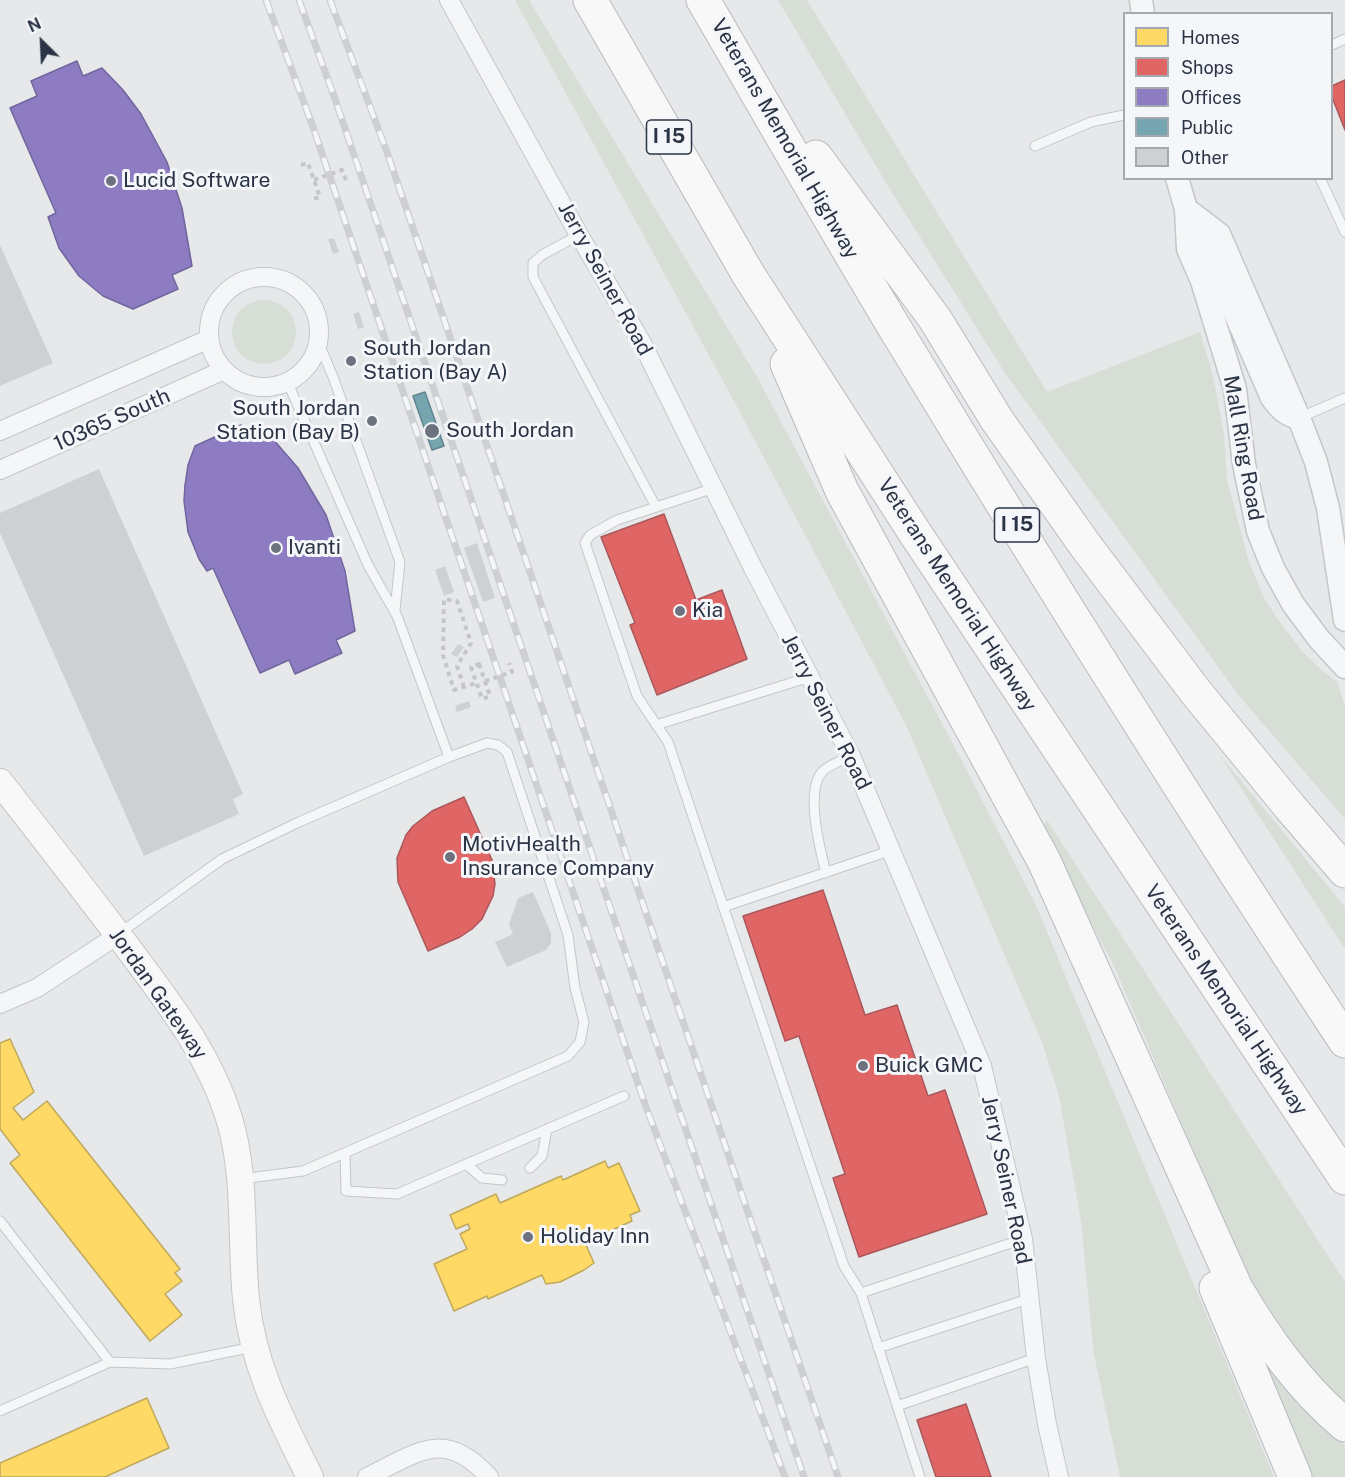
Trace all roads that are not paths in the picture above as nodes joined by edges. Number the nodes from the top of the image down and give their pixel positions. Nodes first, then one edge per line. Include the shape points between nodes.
1 (449, 0) edge
2 (590, 0) edge
3 (707, 6) edge
4 (1123, 115) edge
5 (1035, 146) dead end
6 (1177, 180) edge
7 (1321, 180) edge
8 (1186, 209) junction
9 (1345, 232) edge
10 (579, 235) junction
11 (748, 274) junction
12 (209, 339) junction
13 (318, 341) junction
14 (224, 370) junction
15 (287, 381) junction
16 (1345, 398) edge
17 (1299, 418) junction
18 (0, 431) edge
19 (0, 470) edge
20 (714, 488) junction
21 (656, 507) junction
22 (1336, 555) junction
23 (1345, 577) edge
24 (395, 610) junction
25 (1345, 620) edge
26 (1345, 667) edge
27 (810, 677) junction
28 (656, 724) junction
29 (851, 756) junction
30 (449, 757) junction
31 (0, 782) edge
32 (892, 850) junction
33 (1345, 871) edge
34 (826, 873) junction
35 (723, 907) junction
36 (118, 935) junction
37 (0, 1004) edge
38 (1345, 1041) edge
39 (1145, 1088) junction
40 (624, 1096) dead end
41 (547, 1130) junction
42 (345, 1154) junction
43 (466, 1164) junction
44 (530, 1168) dead end
45 (1345, 1178) edge
46 (241, 1179) junction
47 (502, 1180) dead end
48 (0, 1221) edge
49 (1023, 1239) junction
50 (861, 1293) junction
51 (1028, 1299) junction
52 (254, 1347) junction
53 (878, 1348) junction
54 (1036, 1358) junction
55 (110, 1362) junction
56 (897, 1406) junction
57 (0, 1411) edge
58 (1345, 1425) edge
59 (310, 1477) edge
60 (367, 1477) edge
61 (489, 1477) edge
62 (920, 1477) edge
63 (1059, 1477) edge
64 (1295, 1477) edge

1 - 10 street, Jerry Seiner Road
2 - 11 highway, Veterans Memorial Highway / I 15
3 - 33 highway via 935,319 997,420 1079,537 1202,699
3 - 38 highway, Veterans Memorial Highway / I 15 via 983,472
4 - 5 lane via 1091,122
6 - 8 street, Mall Ring Road
7 - 9 lane
8 - 17 street via 1219,234
8 - 26 street, Mall Ring Road via 1188,249 1202,281 1235,389 1258,531 1293,604
10 - 20 street, Jerry Seiner Road via 642,343
10 - 21 lane via 533,263 533,277
11 - 39 highway via 842,491 1044,861
11 - 45 highway, Veterans Memorial Highway / I 15 via 915,533
12 - 13 street via 210,320 221,297 242,281 261,277 286,281 307,297 318,321
12 - 14 street
12 - 18 street, 10365 South
13 - 15 street via 308,365
13 - 24 lane via 400,562
14 - 15 street via 254,386
14 - 19 street, 10365 South
15 - 24 lane via 368,565
16 - 17 lane
17 - 22 street via 1316,462
20 - 21 lane
20 - 27 street, Jerry Seiner Road
21 - 28 lane via 599,528 585,543 637,696
22 - 23 street
22 - 25 street
24 - 30 lane
27 - 28 lane
27 - 29 street, Jerry Seiner Road
28 - 35 lane via 668,742
29 - 32 street, Jerry Seiner Road
29 - 34 lane via 822,772 814,794 817,836
30 - 36 lane via 237,851
30 - 42 lane via 487,743 507,752 566,924 575,988 583,1011 583,1033 568,1056
31 - 36 main road, Jordan Gateway
32 - 34 lane
32 - 49 street, Jerry Seiner Road via 982,1066
34 - 35 lane
35 - 50 lane via 843,1266
36 - 37 street via 37,988
36 - 46 main road, Jordan Gateway via 185,1024 211,1071 229,1119
39 - 58 highway via 1251,1316 1304,1385
39 - 64 highway via 1212,1280
40 - 41 lane
41 - 43 lane
41 - 44 lane via 543,1156
42 - 43 lane via 346,1191 397,1194
42 - 46 lane via 303,1171
43 - 47 lane via 482,1178
46 - 52 main road, Jordan Gateway via 246,1300
48 - 55 lane
49 - 50 lane
49 - 51 street, Jerry Seiner Road
50 - 53 lane
51 - 53 lane
51 - 54 street, Jerry Seiner Road
52 - 55 lane via 170,1364
52 - 59 main road, Jordan Gateway via 273,1401
53 - 56 lane
54 - 56 lane
54 - 63 street, Jerry Seiner Road
55 - 57 lane
56 - 62 lane
60 - 61 street via 425,1450 441,1447 473,1460

